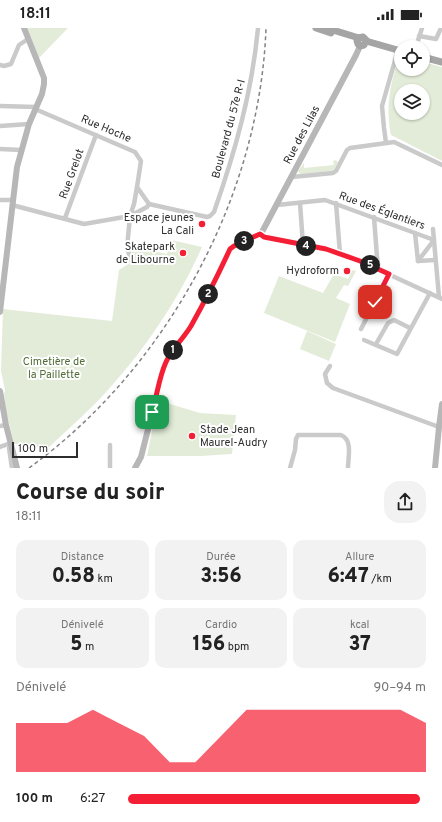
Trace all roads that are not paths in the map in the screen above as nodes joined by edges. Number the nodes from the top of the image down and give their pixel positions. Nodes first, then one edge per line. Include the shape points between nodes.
1 (258, 28) edge
2 (316, 28) edge
3 (326, 28) edge
4 (422, 28) edge
5 (441, 28) edge
6 (26, 34) edge
7 (419, 36) junction
8 (418, 40) edge
9 (360, 42) junction
10 (394, 49) edge
11 (430, 59) edge
12 (442, 62) edge
13 (0, 65) edge
14 (394, 66) edge
15 (0, 106) edge
16 (36, 108) junction
17 (29, 124) junction
18 (0, 126) edge
19 (96, 135) junction
20 (386, 143) junction
21 (0, 149) edge
22 (21, 150) junction
23 (442, 165) edge
24 (292, 177) junction
25 (137, 187) junction
26 (0, 200) edge
27 (12, 202) junction
28 (300, 203) junction
29 (336, 203) junction
30 (149, 204) junction
31 (277, 205) junction
32 (130, 216) junction
33 (374, 217) junction
34 (65, 218) junction
35 (432, 228) dead end
36 (415, 233) junction
37 (260, 234) junction
38 (434, 240) junction
39 (339, 242) junction
40 (302, 245) junction
41 (332, 251) junction
42 (340, 254) junction
43 (377, 256) junction
44 (131, 260) dead end
45 (435, 260) junction
46 (418, 262) junction
47 (370, 265) junction
48 (379, 270) junction
49 (389, 274) junction
50 (2, 277) edge
51 (430, 293) junction
52 (440, 298) edge
53 (0, 308) edge
54 (410, 328) junction
55 (361, 329) dead end
56 (364, 340) dead end
57 (376, 344) junction
58 (330, 366) dead end
59 (0, 391) edge
60 (442, 404) edge
61 (3, 425) edge
62 (438, 427) junction
63 (11, 443) junction
64 (110, 445) dead end
65 (0, 447) edge
66 (12, 468) edge
67 (16, 468) edge
68 (110, 468) edge
69 (135, 468) edge
70 (290, 468) edge
71 (348, 468) edge
72 (435, 468) edge

1 - 30 street, Boulevard du 57e R-I via 244,115 214,212 207,217
2 - 9 main road
3 - 9 main road
4 - 7 street
5 - 7 street via 436,40
6 - 13 street via 11,64
6 - 16 street via 45,81
7 - 8 street
9 - 10 main road
9 - 24 street, Rue des Lilas via 356,55
11 - 12 main road
14 - 20 street via 382,106
15 - 16 street
16 - 17 street
16 - 19 street, Rue Hoche
17 - 18 street
17 - 22 street
19 - 25 street, Rue Hoche via 135,152 141,160
19 - 34 street, Rue Grelot
20 - 23 street via 394,142
20 - 24 street via 350,148 333,173
21 - 22 street
22 - 27 street
24 - 31 street, Rue des Lilas
25 - 30 street
25 - 32 street, Rue Hoche
26 - 27 street
27 - 34 street
27 - 50 street
28 - 29 street, Rue des Églantiers via 325,200
28 - 31 street, Rue des Églantiers
28 - 40 street
29 - 33 street, Rue des Églantiers
29 - 39 street
30 - 32 street
31 - 37 street, Rue des Lilas
32 - 34 street via 84,224
32 - 44 street, Rue Hoche via 127,248
33 - 36 street, Rue des Églantiers
33 - 43 street
35 - 38 street
36 - 38 street, Rue des Églantiers
36 - 46 street
37 - 40 street
37 - 69 street via 230,249 212,289 190,328 169,357 163,370 141,457
38 - 45 street
38 - 46 street
39 - 41 street
39 - 42 street
40 - 41 street
41 - 42 street
42 - 47 street
43 - 47 street
43 - 48 street
45 - 46 street
45 - 52 street
47 - 48 street
48 - 49 street
49 - 51 street
49 - 55 street
50 - 53 street
51 - 52 street
51 - 54 street
54 - 57 street via 394,320 388,323
54 - 57 street via 397,354
56 - 57 street
58 - 62 street via 325,374 327,383 333,388
59 - 61 street
60 - 62 street
61 - 63 street
62 - 72 street
63 - 65 street
63 - 66 street via 9,448
63 - 67 street
64 - 68 street
70 - 71 street via 298,435 341,435 348,441

